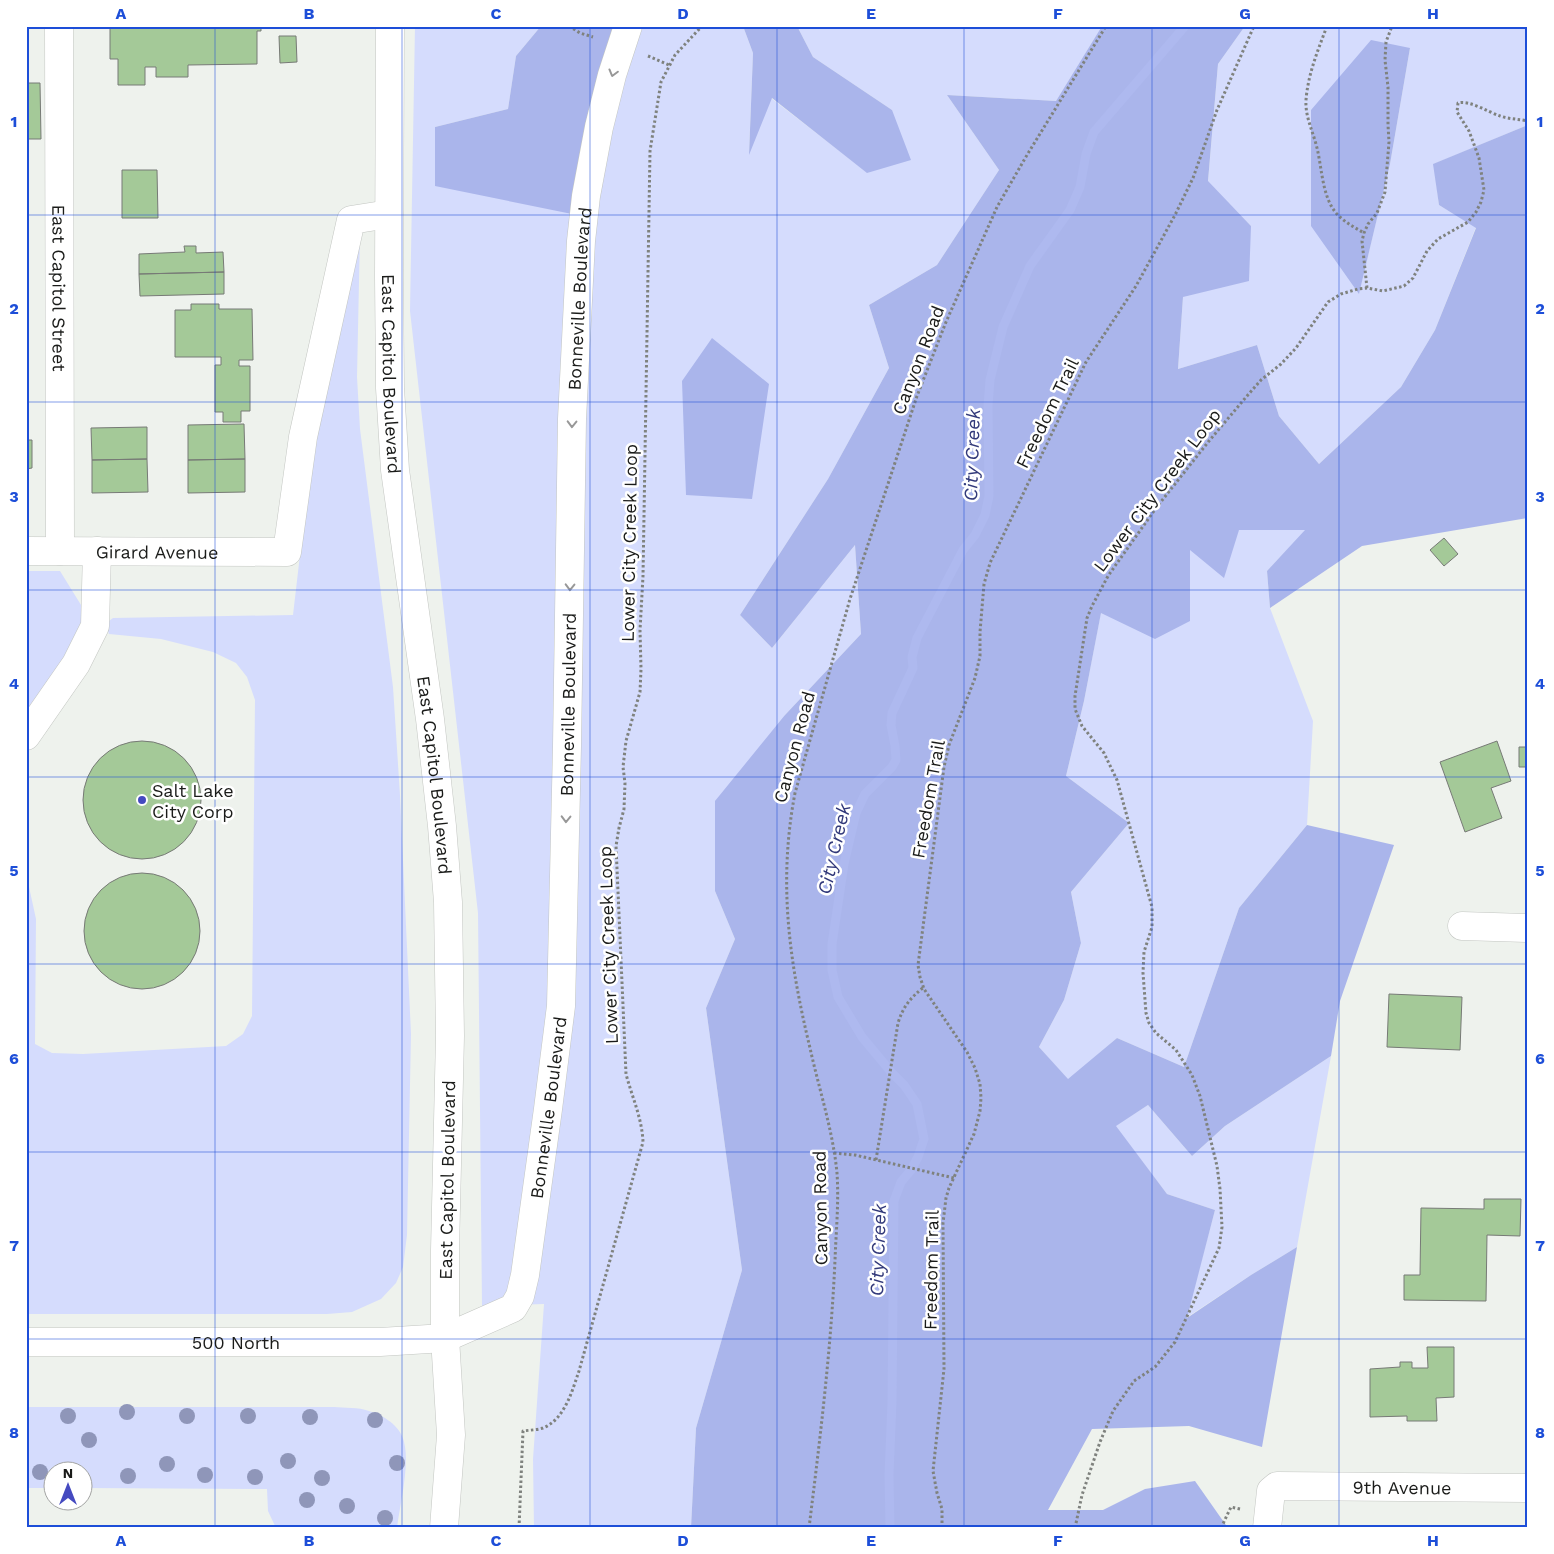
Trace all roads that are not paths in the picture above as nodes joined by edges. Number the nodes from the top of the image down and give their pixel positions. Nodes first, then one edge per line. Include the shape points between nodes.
1 (59, 26) edge
2 (390, 26) edge
3 (628, 26) edge
4 (389, 214) junction
5 (26, 551) edge
6 (60, 551) junction
7 (97, 551) junction
8 (26, 736) edge
9 (1462, 926) dead end
10 (1528, 928) edge
11 (445, 1338) junction
12 (26, 1342) edge
13 (1528, 1488) edge
14 (1257, 1519) edge
15 (444, 1528) edge

1 - 6 street, East Capitol Street
2 - 4 street, East Capitol Boulevard
3 -> 11 street, Bonneville Boulevard via 599,127 581,241 572,419 561,1006 525,1275 513,1308
4 - 7 street, Girard Avenue via 351,220 303,437 288,552
4 - 11 street, East Capitol Boulevard via 390,388 395,470 430,719 448,902 450,1036
5 - 6 street, Girard Avenue
6 - 7 street, Girard Avenue
7 - 8 street via 95,626 76,664
9 - 10 street
11 - 12 street, 500 North via 380,1342
11 - 15 street, East Capitol Boulevard via 451,1435
13 - 14 street, 9th Avenue via 1277,1486

